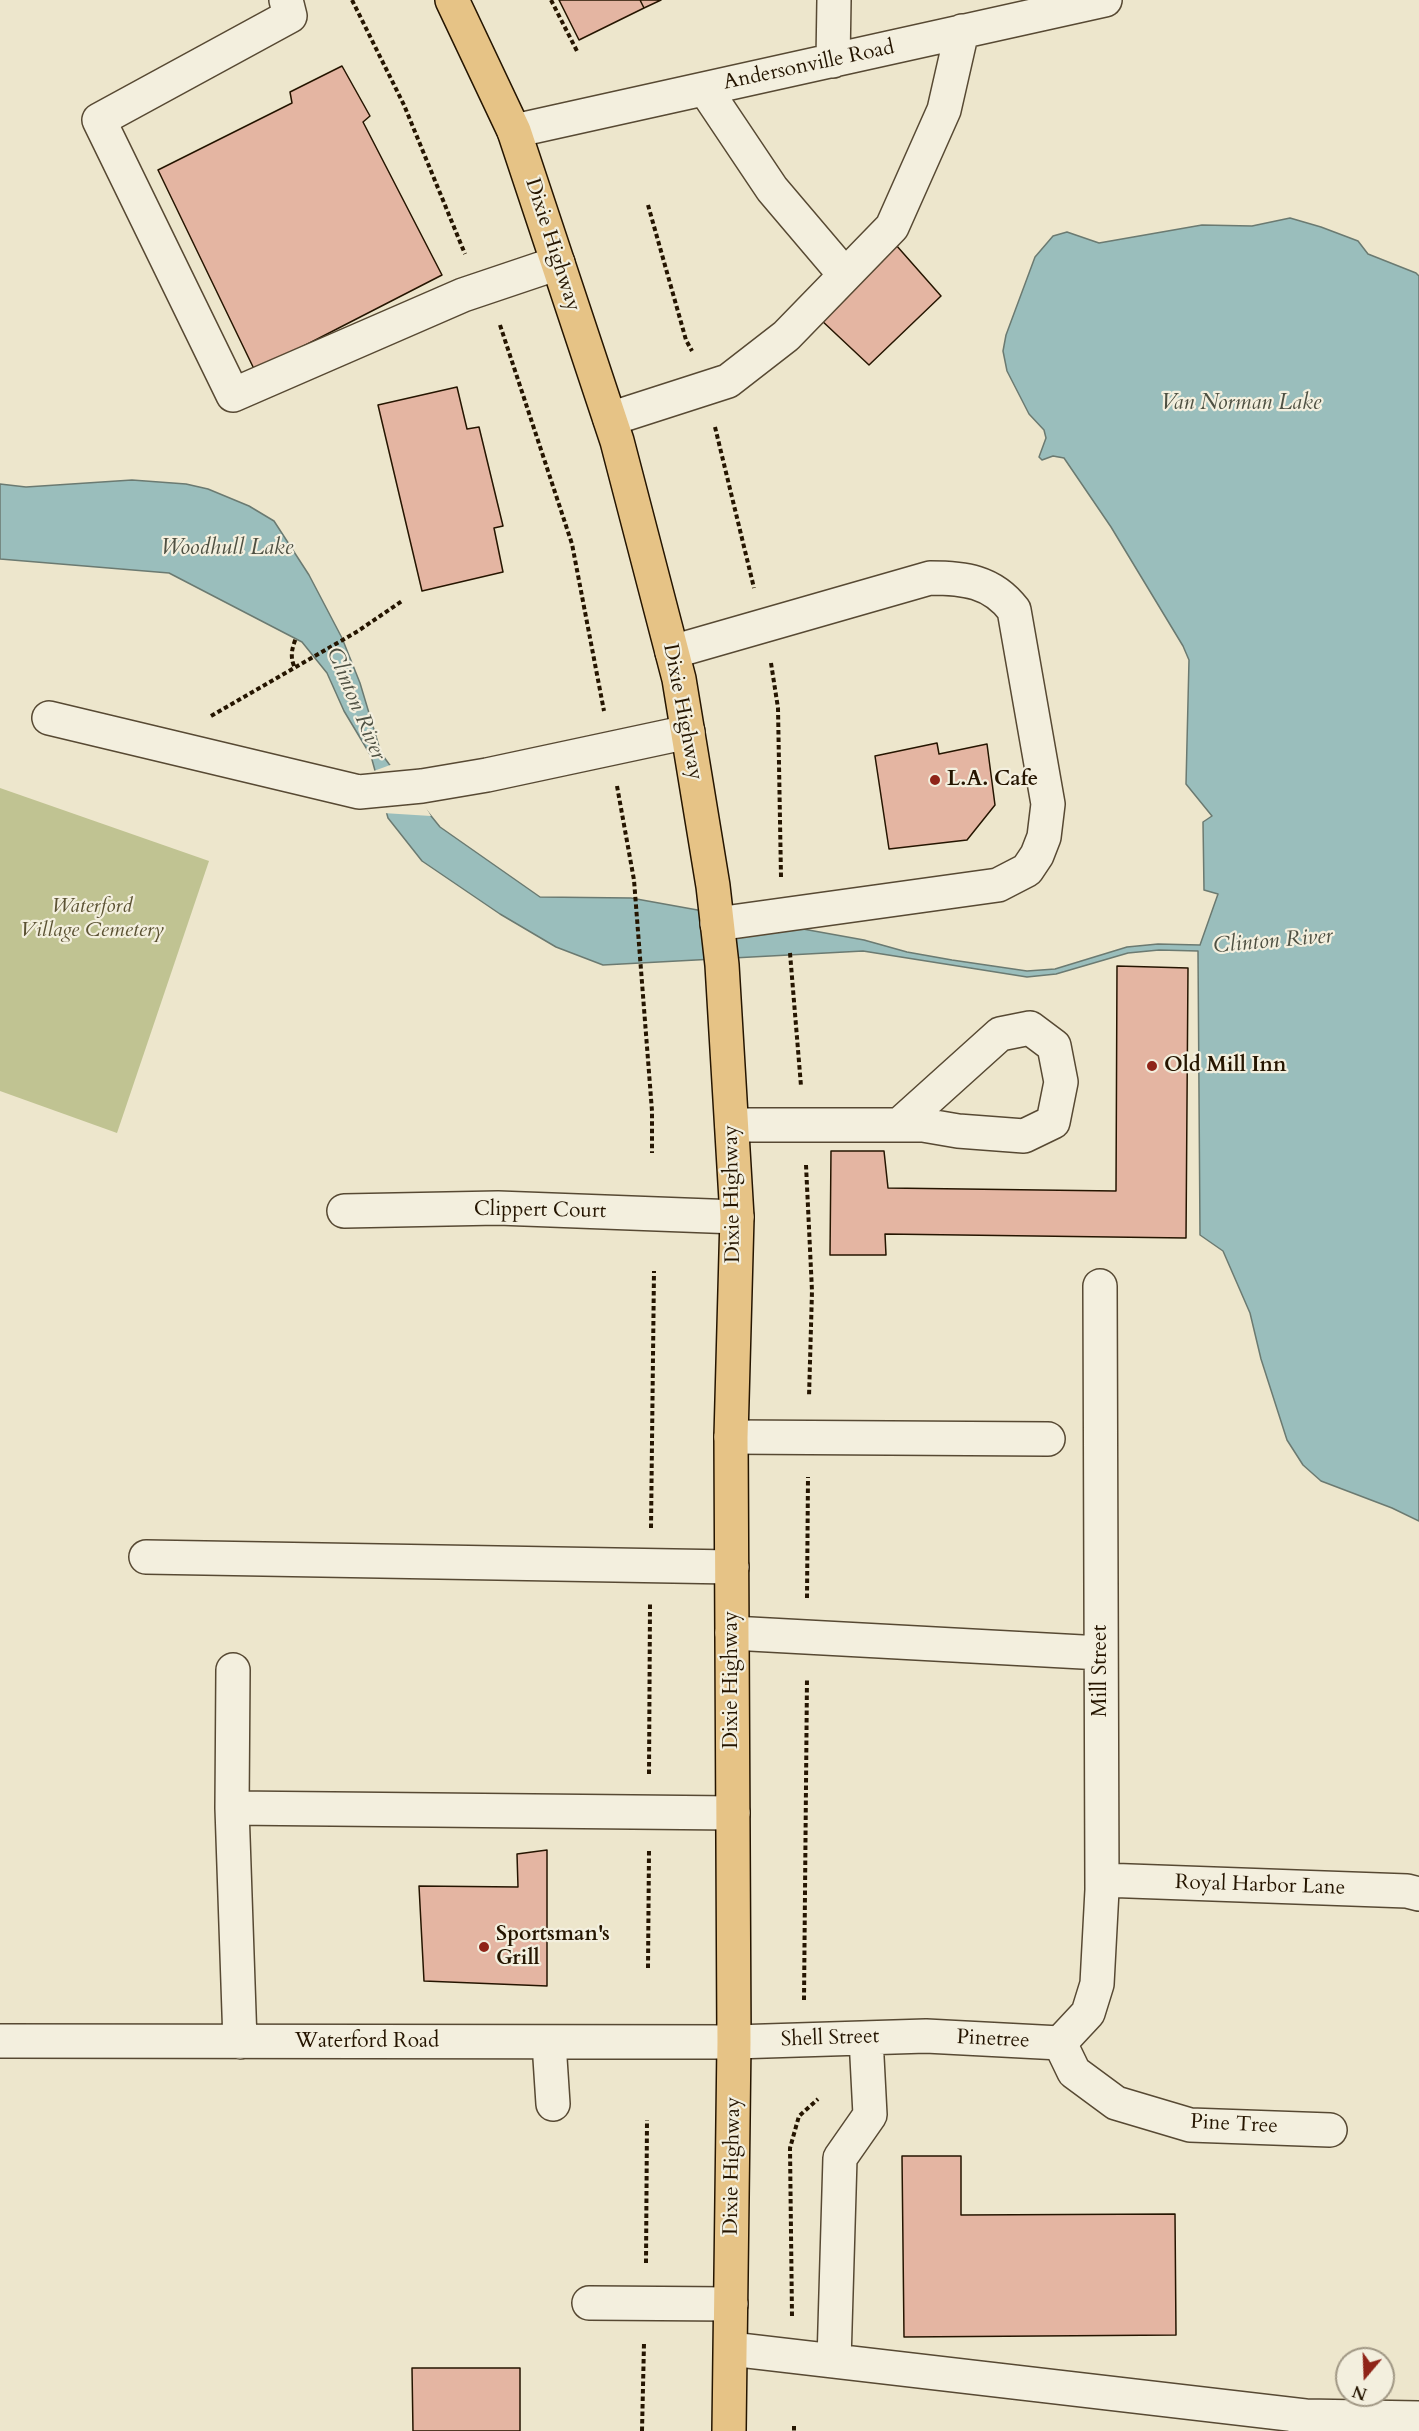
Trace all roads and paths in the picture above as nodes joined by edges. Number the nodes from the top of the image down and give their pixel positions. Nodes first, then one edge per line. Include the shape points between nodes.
1 (286, 0) edge
2 (351, 0) edge
3 (452, 0) edge
4 (551, 0) edge
5 (834, 0) edge
6 (1105, 0) edge
7 (962, 31) junction
8 (578, 53) dead end
9 (832, 61) junction
10 (705, 89) junction
11 (514, 131) junction
12 (648, 205) dead end
13 (558, 263) junction
14 (845, 275) junction
15 (482, 288) junction
16 (695, 356) dead end
17 (610, 419) junction
18 (402, 602) dead end
19 (297, 638) dead end
20 (672, 651) junction
21 (294, 666) junction
22 (602, 702) dead end
23 (49, 718) dead end
24 (688, 732) junction
25 (162, 746) junction
26 (634, 880) dead end
27 (717, 924) junction
28 (791, 963) dead end
29 (732, 1125) junction
30 (803, 1125) junction
31 (899, 1125) junction
32 (652, 1153) dead end
33 (344, 1211) dead end
34 (736, 1217) junction
35 (654, 1271) dead end
36 (1100, 1286) dead end
37 (731, 1437) junction
38 (809, 1437) junction
39 (1048, 1439) dead end
40 (146, 1557) dead end
41 (650, 1566) junction
42 (732, 1567) junction
43 (732, 1634) junction
44 (807, 1638) junction
45 (1101, 1653) junction
46 (233, 1670) dead end
47 (232, 1808) junction
48 (649, 1813) junction
49 (733, 1814) junction
50 (1101, 1880) junction
51 (1419, 1894) edge
52 (648, 1968) dead end
53 (804, 2006) dead end
54 (926, 2036) joint
55 (866, 2038) junction
56 (0, 2041) edge
57 (240, 2042) junction
58 (734, 2042) junction
59 (549, 2043) junction
60 (1060, 2043) junction
61 (818, 2098) dead end
62 (553, 2104) dead end
63 (1330, 2130) dead end
64 (589, 2303) dead end
65 (731, 2304) junction
66 (792, 2318) dead end
67 (730, 2349) junction
68 (834, 2361) junction
69 (1419, 2418) edge
70 (1305, 2423) edge
71 (729, 2431) edge

1 - 15 street via 290,16 99,120 233,395
2 - 15 path via 405,105
3 - 11 main road, Dixie Highway
4 - 8 path
5 - 9 street
6 - 7 street, Andersonville Road
7 - 9 street, Andersonville Road
7 - 14 street via 944,110 892,227
9 - 10 street, Andersonville Road
10 - 11 street, Andersonville Road
10 - 14 street via 772,189
11 - 13 main road, Dixie Highway
12 - 16 path via 686,340
13 - 15 street
13 - 17 main road, Dixie Highway
14 - 17 street via 786,336 728,381
15 - 22 path via 504,334 572,544
17 - 20 main road, Dixie Highway
18 - 21 path
19 - 21 path via 292,650
20 - 24 main road, Dixie Highway
20 - 27 street via 930,578 961,578 982,585 1004,596 1014,610 1048,804 1044,837 1037,855 1027,870 998,885
21 - 25 path
23 - 25 street
24 - 25 street via 422,786 359,792
24 - 27 main road, Dixie Highway
26 - 32 path
27 - 29 main road, Dixie Highway
28 - 30 path
29 - 30 street
29 - 34 main road, Dixie Highway
30 - 31 street
30 - 38 path via 812,1291
31 - 31 street via 1024,1136 1053,1122 1061,1082 1054,1046 1030,1028 1000,1034
33 - 34 street, Clippert Court via 498,1208
34 - 37 main road, Dixie Highway
35 - 41 path
36 - 45 street, Mill Street
37 - 38 street
37 - 42 main road, Dixie Highway
38 - 39 street
38 - 44 path
40 - 41 street
41 - 42 street
41 - 48 path
42 - 43 main road, Dixie Highway
43 - 44 street
43 - 49 main road, Dixie Highway
44 - 45 street
44 - 53 path
45 - 50 street, Mill Street
46 - 47 street
47 - 48 street
47 - 57 street
48 - 49 street
48 - 52 path
49 - 58 main road, Dixie Highway
50 - 51 street, Royal Harbor Lane
50 - 60 street, Mill Street via 1097,1984 1088,2013
54 - 55 street, Shell Street
54 - 60 street, Pinetree
55 - 58 street, Shell Street
55 - 68 street via 870,2115 840,2158
56 - 57 street, Waterford Road
57 - 59 street, Waterford Road
58 - 59 street, Waterford Road
58 - 65 main road, Dixie Highway
59 - 62 street
60 - 63 street, Pine Tree via 1074,2072 1116,2103 1190,2125
61 - 66 path via 799,2116 790,2148
64 - 65 street
65 - 67 main road, Dixie Highway
67 - 68 street
67 - 71 main road, Dixie Highway
68 - 70 street
69 - 70 street

